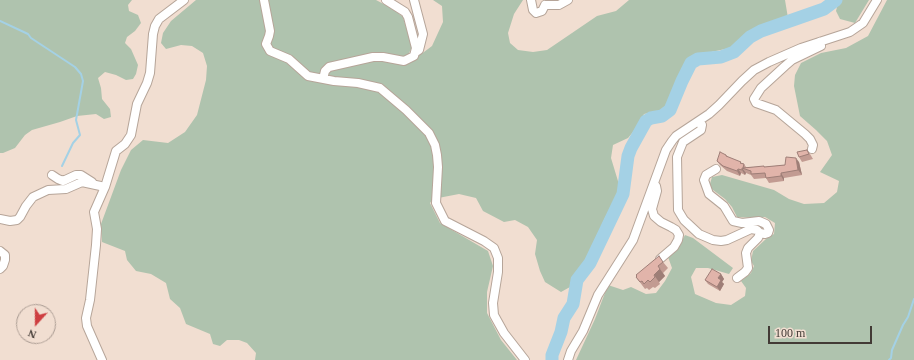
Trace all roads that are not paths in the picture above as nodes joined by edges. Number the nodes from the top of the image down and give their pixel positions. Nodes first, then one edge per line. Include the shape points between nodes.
1 (184, 0) edge
2 (264, 0) edge
3 (386, 0) edge
4 (414, 0) edge
5 (531, 0) edge
6 (568, 0) edge
7 (877, 0) edge
8 (543, 2) edge
9 (819, 42) junction
10 (416, 52) junction
11 (323, 79) junction
12 (699, 121) junction
13 (812, 149) dead end
14 (716, 168) dead end
15 (52, 174) dead end
16 (95, 184) junction
17 (654, 184) junction
18 (105, 187) junction
19 (0, 219) edge
20 (760, 233) junction
21 (0, 251) edge
22 (660, 259) edge
23 (0, 269) edge
24 (737, 278) dead end
25 (102, 360) edge
26 (525, 360) edge
27 (568, 360) edge

1 - 18 street via 159,19 155,26 148,83 137,104 131,136 116,151
2 - 11 street via 270,31 266,41 267,48 289,59 308,76
3 - 10 street via 405,12
4 - 10 street via 423,34 419,50
5 - 8 street via 536,13 542,11
6 - 8 street via 559,5
7 - 9 street via 863,22 850,32
9 - 12 street via 754,70
9 - 13 street via 821,46 785,66 761,88 754,99 756,103 776,110 805,134 813,145
10 - 11 street via 411,59 404,61 373,57 329,67 325,70
11 - 26 street via 380,88 429,133 437,155 436,202 445,221 494,248 498,258 494,315
12 - 17 street via 672,141 666,150
12 - 20 street via 702,125 701,130 683,142 676,157 678,210 681,216 699,234 713,240 727,240 751,229
14 - 20 street via 706,175 704,180 709,194 724,206 733,221 759,221 766,224 768,233
15 - 16 street via 63,181 81,175
16 - 18 street
16 - 19 street via 82,182 66,189 42,192 28,202 16,220
17 - 22 street via 657,190 652,209 654,216 672,226 678,235 674,247
17 - 27 street via 633,240 598,295
18 - 25 street via 94,212 96,245 86,318
20 - 24 street via 746,253 748,268
21 - 23 street via 5,260

